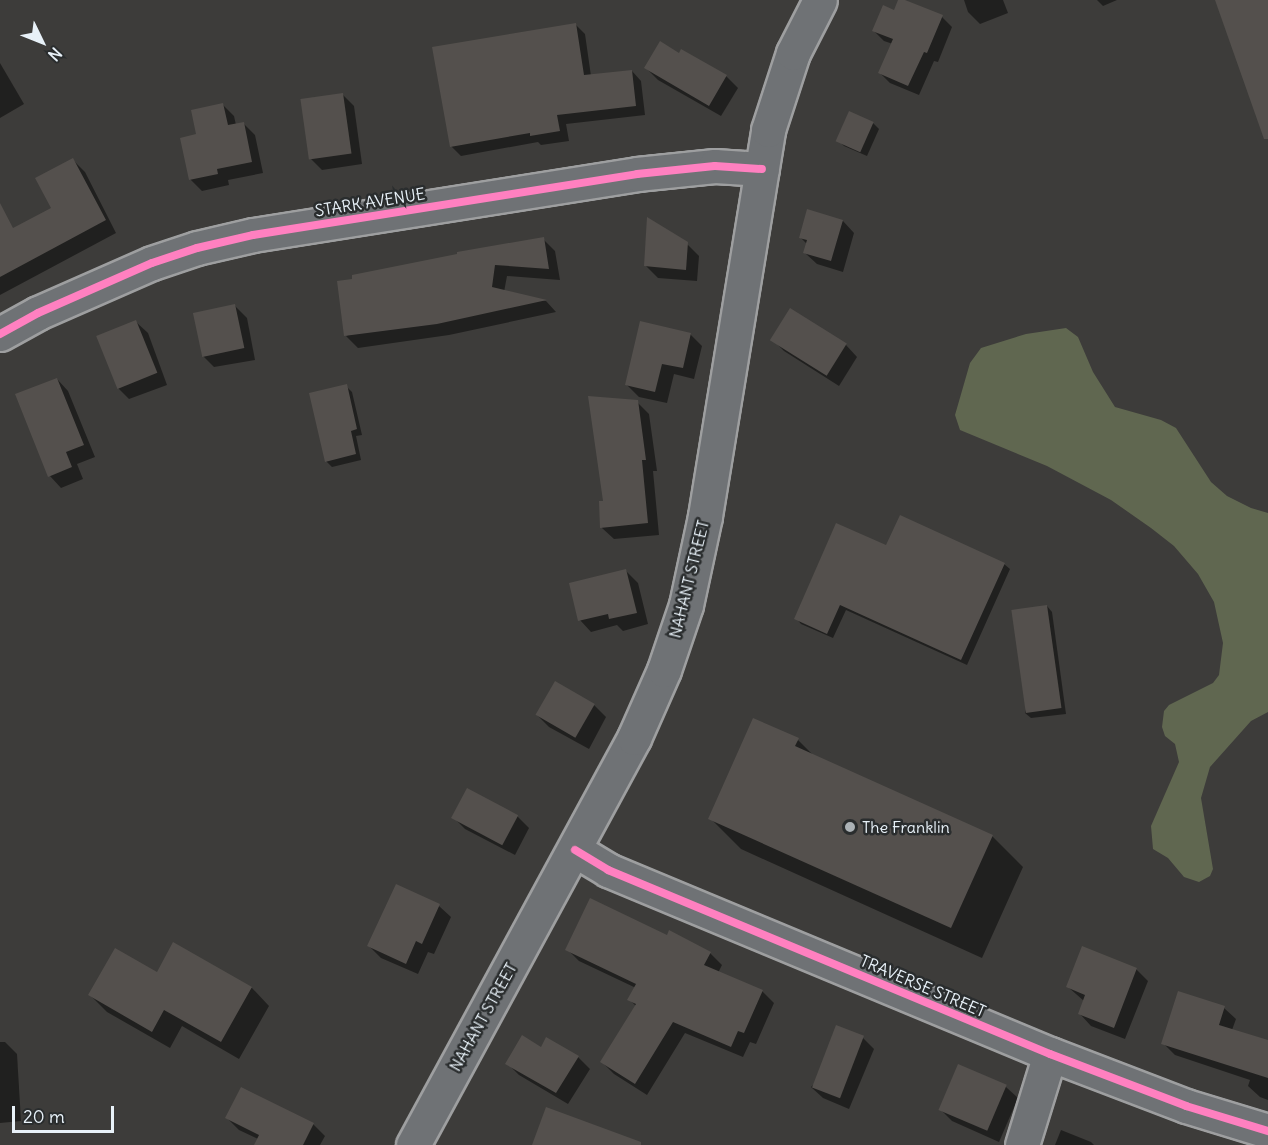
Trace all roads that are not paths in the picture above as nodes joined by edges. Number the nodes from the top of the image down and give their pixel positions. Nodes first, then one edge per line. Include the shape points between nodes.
1 (820, 0) edge
2 (762, 169) junction
3 (0, 334) edge
4 (575, 850) junction
5 (1050, 1054) junction
6 (1268, 1131) edge
7 (413, 1145) edge
8 (1022, 1145) edge

1 - 2 street, NAHANT STREET via 783,80 768,130
2 - 3 street, STARK AVENUE via 715,166 637,174 253,235 152,263
2 - 4 street, NAHANT STREET via 705,516 686,605 649,708
4 - 5 street, TRAVERSE STREET via 608,870
4 - 7 street, NAHANT STREET
5 - 6 street, TRAVERSE STREET via 1186,1106
5 - 8 street

